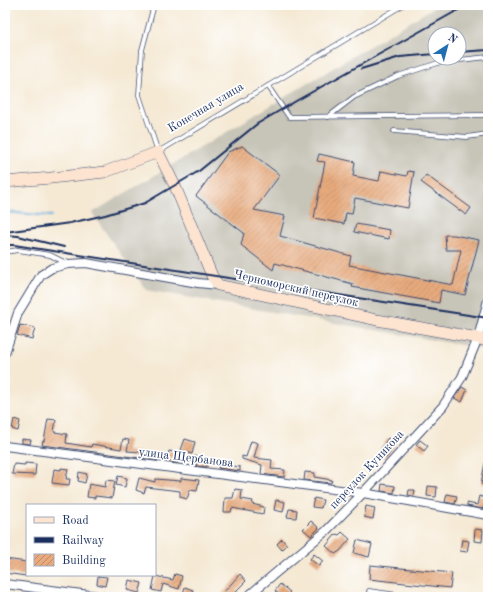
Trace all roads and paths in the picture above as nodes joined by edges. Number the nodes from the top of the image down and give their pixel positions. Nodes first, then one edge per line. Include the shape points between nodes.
1 (154, 5) edge
2 (403, 5) edge
3 (488, 57) edge
4 (268, 86) junction
5 (488, 115) edge
6 (328, 117) junction
7 (394, 131) dead end
8 (488, 134) edge
9 (158, 152) junction
10 (5, 182) edge
11 (5, 252) edge
12 (68, 264) junction
13 (218, 285) junction
14 (488, 300) edge
15 (483, 340) edge
16 (5, 353) edge
17 (5, 446) edge
18 (364, 493) junction
19 (488, 515) edge
20 (5, 584) edge
21 (369, 591) dead end
22 (105, 597) edge
23 (247, 597) edge
24 (411, 597) edge

1 - 9 lane via 142,50 139,95
2 - 4 lane, Конечная улица
3 - 6 lane via 441,62 398,76 354,97
4 - 6 lane via 289,117
4 - 9 lane, Конечная улица
5 - 6 lane
7 - 8 lane via 467,137
9 - 10 street, Конечная улица via 105,172
9 - 13 street, Черноморский переулок
11 - 12 lane via 18,250 50,255
12 - 13 street via 86,263
12 - 16 street via 52,268 41,275 18,313
13 - 15 street, Черноморский переулок
14 - 15 street, переулок Куникова
15 - 18 street, переулок Куникова via 443,406
17 - 18 street, улица Щербанова
18 - 19 street, улица Щербанова
18 - 23 street, переулок Куникова via 326,531
20 - 22 street
21 - 24 lane

